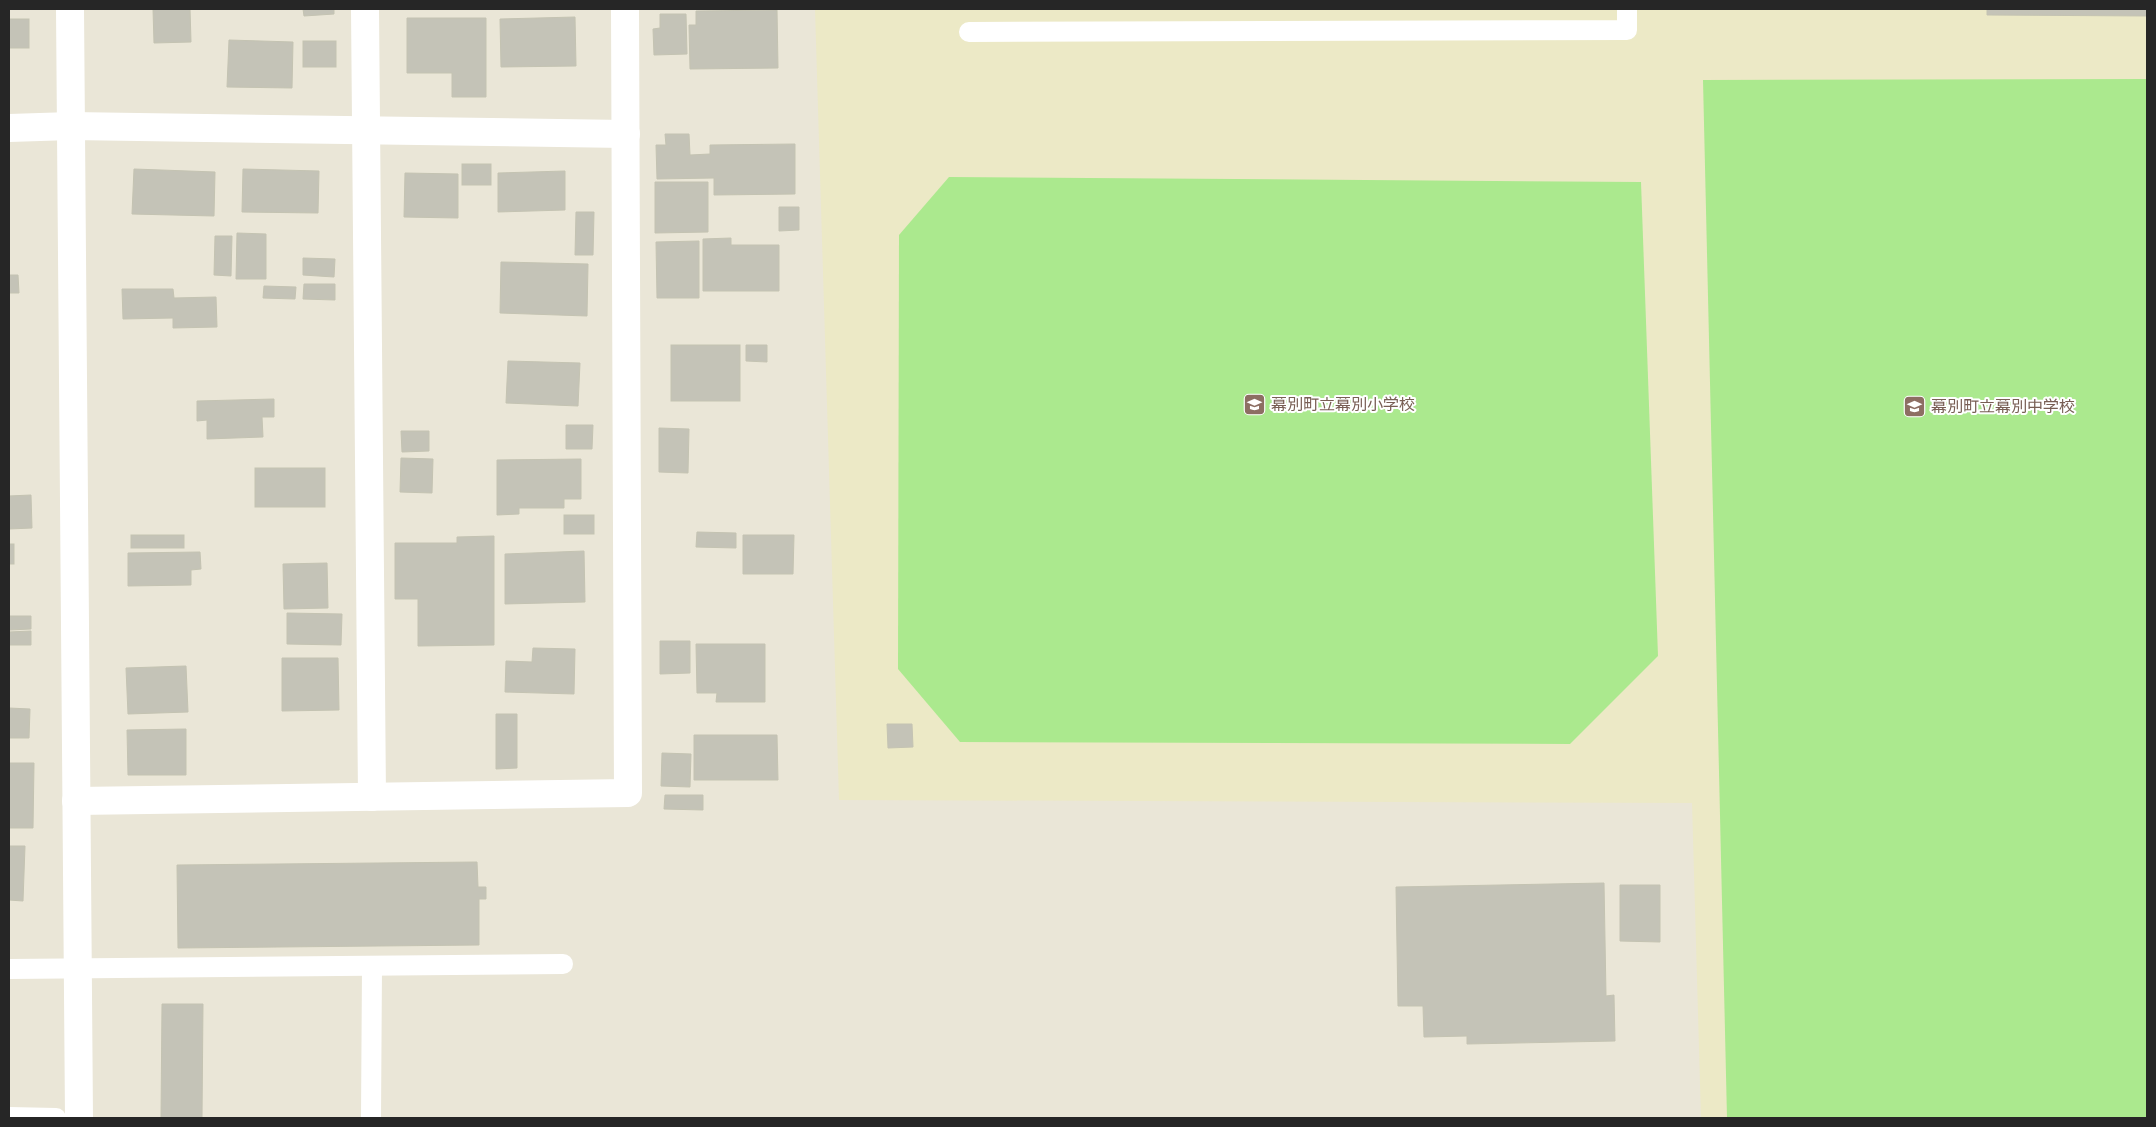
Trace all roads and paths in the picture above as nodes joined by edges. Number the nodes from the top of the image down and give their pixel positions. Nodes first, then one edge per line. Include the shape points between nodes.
1 (70, 9) edge
2 (365, 9) edge
3 (625, 9) edge
4 (1627, 9) edge
5 (969, 32) dead end
6 (72, 126) junction
7 (9, 128) edge
8 (366, 132) junction
9 (626, 134) junction
10 (372, 797) junction
11 (76, 801) junction
12 (562, 964) dead end
13 (372, 966) junction
14 (78, 968) junction
15 (9, 969) edge
16 (9, 1117) edge
17 (56, 1118) edge
18 (79, 1118) edge
19 (371, 1118) edge

1 - 6 street
2 - 8 street
3 - 9 street
4 - 5 lane via 1627,30
6 - 7 street
6 - 8 street
6 - 11 street
8 - 9 street
8 - 10 street
9 - 10 street via 628,793
10 - 11 street
11 - 14 street
12 - 13 lane
13 - 14 lane
13 - 19 lane
14 - 15 lane
14 - 18 street
16 - 17 lane

